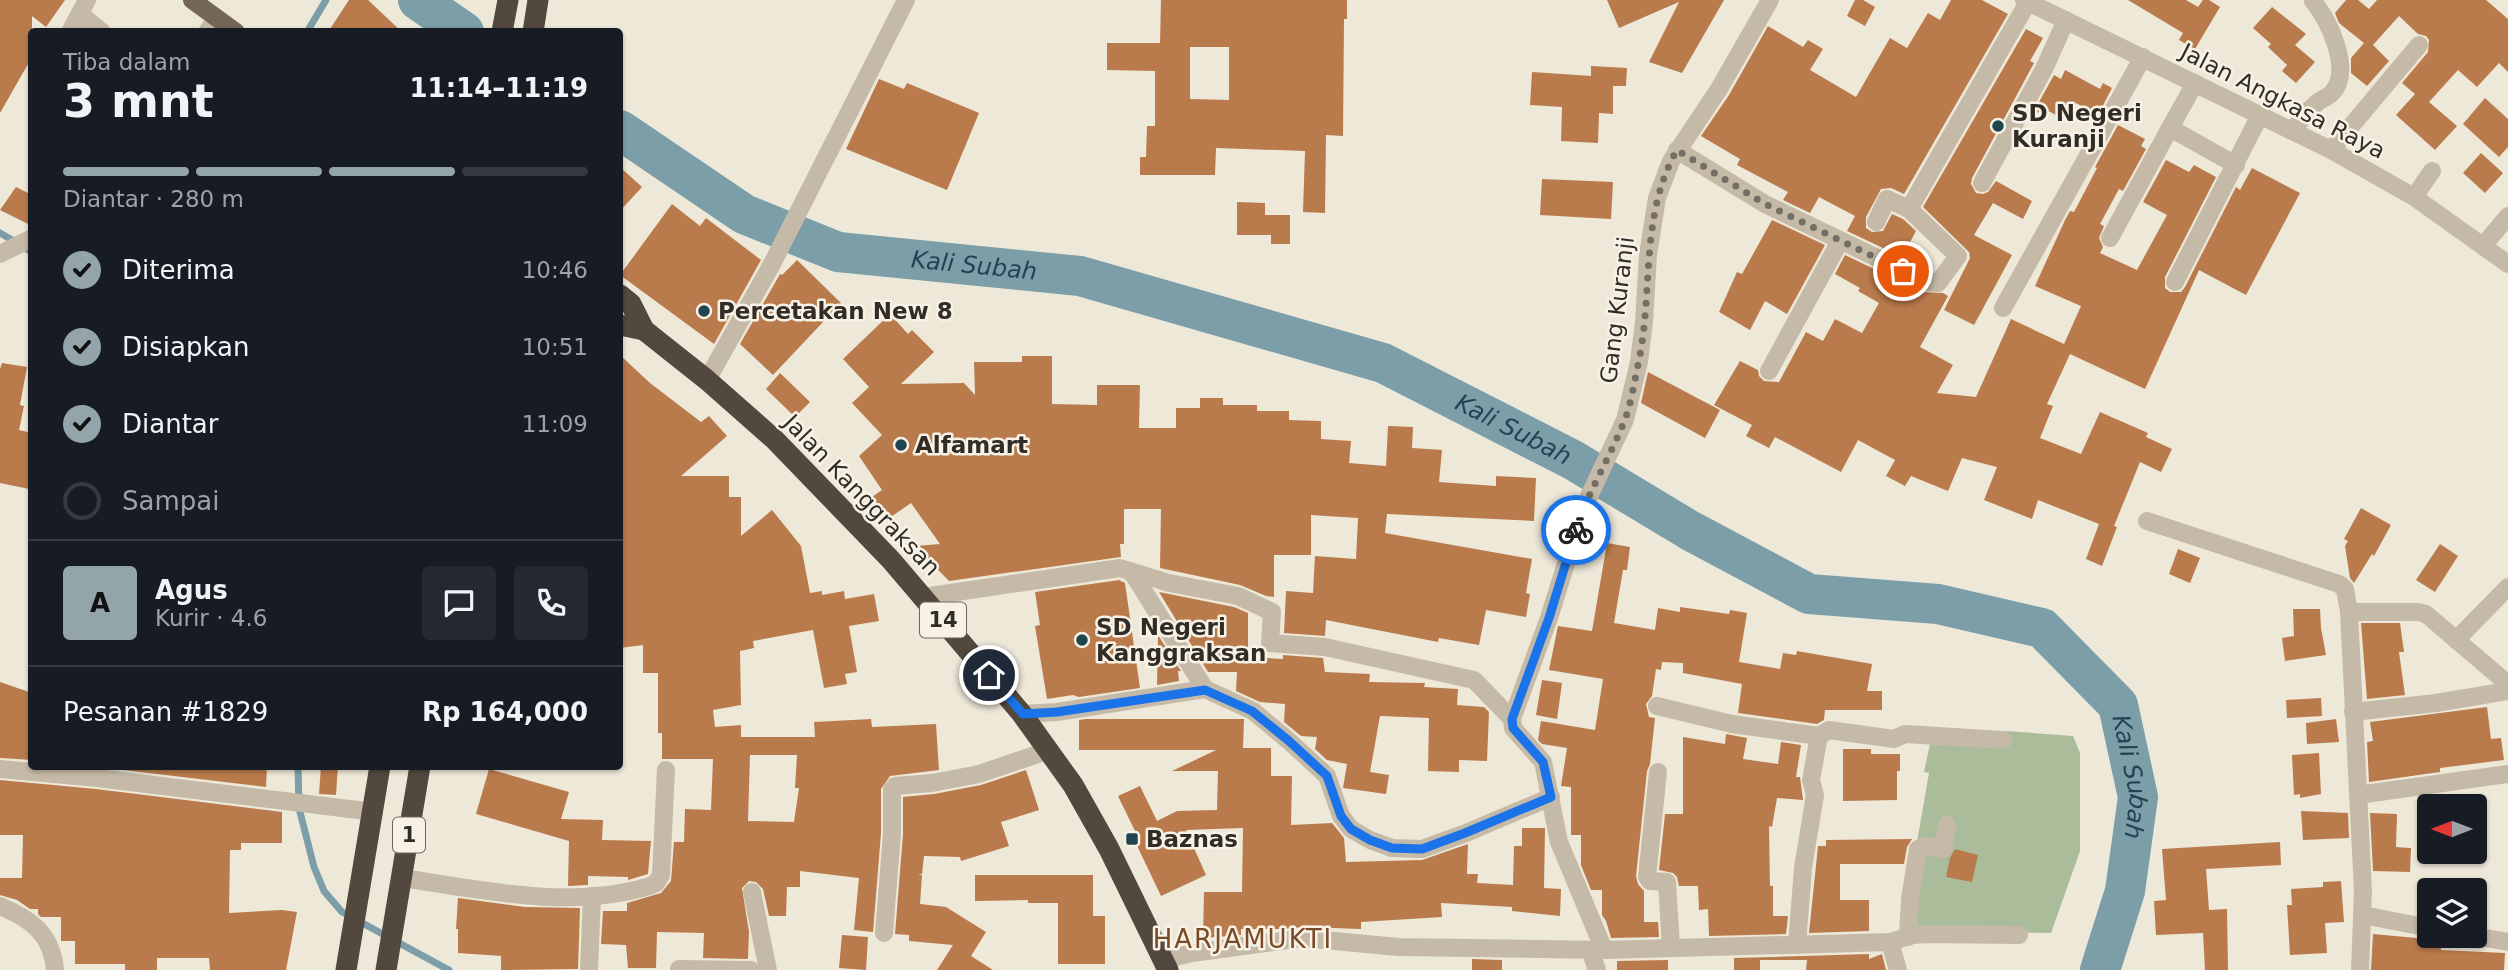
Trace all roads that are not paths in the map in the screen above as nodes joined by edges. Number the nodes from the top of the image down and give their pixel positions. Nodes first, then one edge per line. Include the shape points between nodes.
1 (192, 0) edge
2 (508, 0) edge
3 (538, 0) edge
4 (906, 0) edge
5 (1770, 0) edge
6 (2026, 1) edge
7 (2313, 1) edge
8 (84, 7) edge
9 (2066, 20) junction
10 (212, 25) edge
11 (72, 28) edge
12 (99, 28) edge
13 (503, 28) edge
14 (534, 28) edge
15 (2419, 45) dead end
16 (2143, 57) junction
17 (2195, 83) junction
18 (2260, 116) junction
19 (2170, 128) junction
20 (2292, 131) junction
21 (1677, 150) junction
22 (2331, 150) junction
23 (2236, 165) junction
24 (2432, 171) dead end
25 (1982, 183) dead end
26 (2414, 197) junction
27 (1909, 209) junction
28 (2508, 216) edge
29 (1875, 222) dead end
30 (2110, 238) dead end
31 (28, 239) edge
32 (1840, 241) junction
33 (2483, 246) junction
34 (1, 253) edge
35 (2508, 264) edge
36 (2175, 282) dead end
37 (623, 297) edge
38 (2003, 307) dead end
39 (623, 326) edge
40 (644, 330) junction
41 (1769, 371) dead end
42 (707, 380) junction
43 (2147, 521) dead end
44 (1130, 571) junction
45 (2508, 587) edge
46 (923, 597) junction
47 (2349, 612) junction
48 (2456, 640) junction
49 (2508, 684) edge
50 (1205, 690) junction
51 (2508, 691) edge
52 (1657, 706) dead end
53 (2353, 712) junction
54 (1023, 714) junction
55 (1512, 719) junction
56 (1819, 736) junction
57 (2003, 740) dead end
58 (1050, 750) junction
59 (0, 769) edge
60 (379, 770) edge
61 (419, 770) edge
62 (666, 770) dead end
63 (1658, 772) dead end
64 (2508, 774) edge
65 (2358, 795) junction
66 (1551, 797) junction
67 (374, 812) junction
68 (1947, 825) dead end
69 (402, 878) junction
70 (751, 892) dead end
71 (592, 896) junction
72 (0, 906) edge
73 (2363, 915) junction
74 (2417, 926) edge
75 (884, 933) dead end
76 (2019, 934) dead end
77 (2487, 938) edge
78 (1899, 939) junction
79 (2508, 942) edge
80 (1797, 945) junction
81 (1671, 947) junction
82 (1597, 950) junction
83 (347, 961) edge
84 (1166, 965) edge
85 (679, 969) edge
86 (55, 970) edge
87 (386, 970) edge
88 (589, 970) edge
89 (715, 970) edge
90 (751, 970) edge
91 (768, 970) edge
92 (1597, 970) edge
93 (1898, 970) edge
94 (2360, 970) edge

1 - 10 main road
2 - 13 highway
3 - 14 highway
4 - 42 street via 811,190
5 - 21 street, Gang Kuranji via 1719,89
6 - 9 street, Jalan Angkasa Raya
6 - 27 street
7 - 20 street via 2338,48 2339,78 2332,92
8 - 11 street
8 - 12 street
9 - 16 street, Jalan Angkasa Raya
9 - 25 street
15 - 22 street
16 - 17 street, Jalan Angkasa Raya
16 - 38 street
17 - 18 street, Jalan Angkasa Raya
17 - 19 street
18 - 20 street, Jalan Angkasa Raya
18 - 23 street
19 - 23 street
19 - 30 street
20 - 22 street, Jalan Angkasa Raya
21 - 32 street via 1765,204
21 - 55 street, Gang Kuranji via 1657,198 1639,362 1625,421 1583,509
22 - 26 street, Jalan Angkasa Raya
23 - 36 street
24 - 26 street
26 - 33 street, Jalan Angkasa Raya
27 - 29 street via 1886,199
27 - 32 street via 1958,256 1938,282 1927,282
28 - 33 street
31 - 34 street
32 - 41 street
33 - 35 street, Jalan Angkasa Raya
37 - 40 highway, Jalan Kanggraksan / 14
39 - 40 highway, Jalan Kanggraksan / 14
40 - 42 highway, Jalan Kanggraksan / 14
42 - 46 highway, Jalan Kanggraksan / 14 via 775,440
43 - 47 street via 2339,584 2346,589
44 - 46 street via 1120,568
44 - 50 street
44 - 55 street via 1238,596 1272,612 1270,643 1325,647 1474,680
45 - 48 street
46 - 54 highway, Jalan Kanggraksan / 14
47 - 48 street via 2418,612
47 - 53 street
48 - 49 street
50 - 54 street
50 - 66 street via 1252,711 1289,741 1327,776 1341,816 1351,829 1392,848 1422,849
51 - 53 street
52 - 56 street
53 - 65 street
54 - 58 highway, Jalan Kanggraksan / 14
55 - 66 street via 1513,728 1543,762
56 - 57 street via 1829,730 1894,739 1905,734
56 - 80 street
58 - 75 street via 979,774 895,786
58 - 84 highway, Jalan Kanggraksan / 14 via 1096,825
59 - 67 street
60 - 67 highway, 1
61 - 69 highway, 1
62 - 71 street via 661,876 638,890
63 - 81 street via 1647,877 1667,882
64 - 65 street
65 - 73 street
66 - 82 street via 1559,842
67 - 83 highway, 1
68 - 78 street via 1943,849 1925,845 1918,849
69 - 71 street via 547,897
69 - 87 highway, 1
70 - 91 street
71 - 88 street
72 - 86 street via 36,925 48,944
73 - 74 street
73 - 94 street
76 - 78 street via 1926,934
77 - 79 street
78 - 80 street
78 - 93 street
80 - 81 street
81 - 82 street
82 - 84 street via 1398,947 1303,938 1192,953
82 - 92 street
85 - 89 street
89 - 90 street

